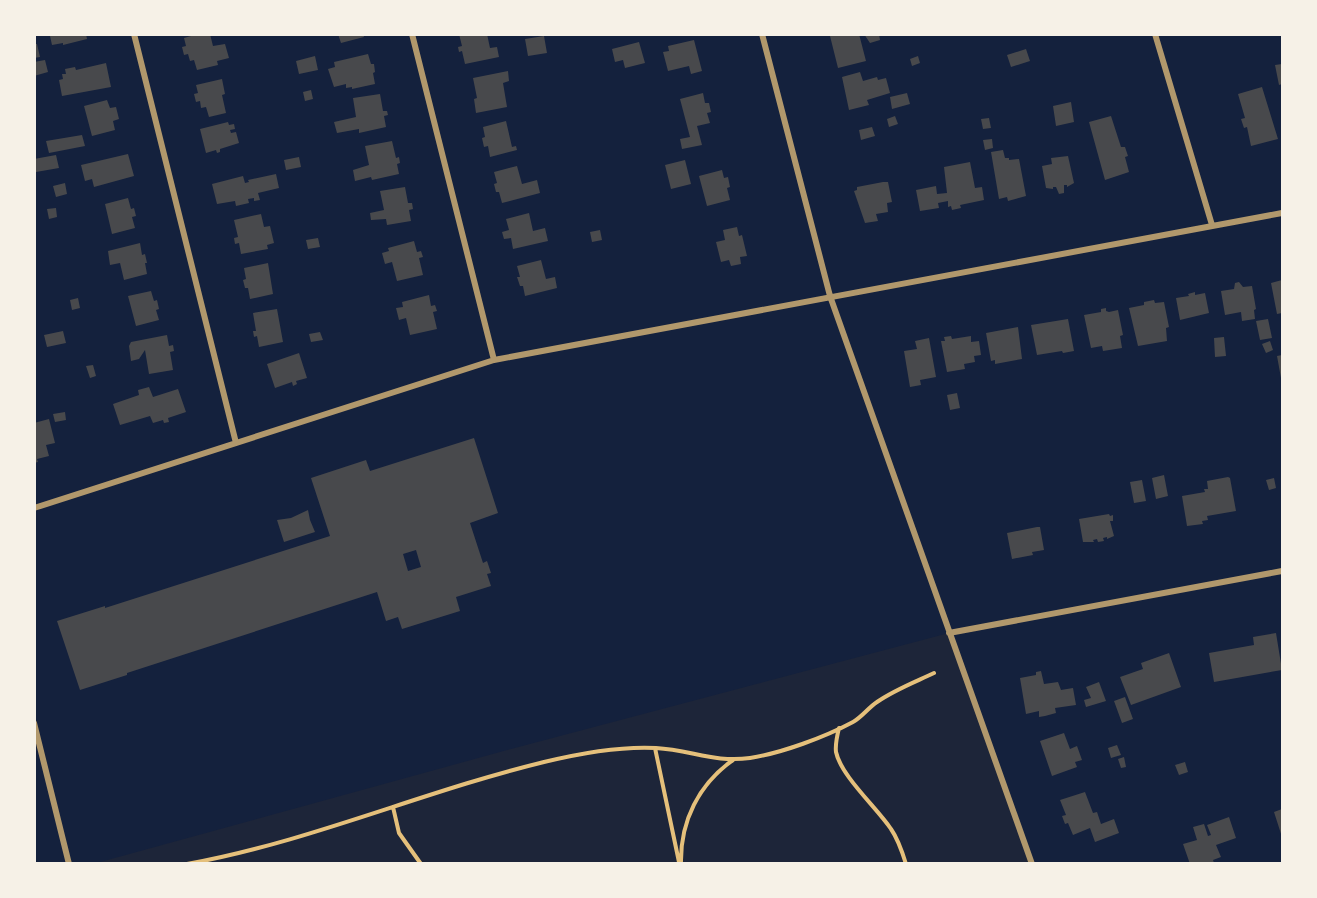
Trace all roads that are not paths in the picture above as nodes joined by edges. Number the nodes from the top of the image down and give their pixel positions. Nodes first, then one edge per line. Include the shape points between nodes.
1 (134, 34) edge
2 (412, 34) edge
3 (762, 34) edge
4 (1155, 34) edge
5 (1282, 213) edge
6 (1212, 225) junction
7 (830, 296) junction
8 (494, 360) junction
9 (236, 443) junction
10 (34, 508) edge
11 (1282, 571) edge
12 (949, 633) junction
13 (34, 723) edge
14 (69, 864) edge
15 (1032, 864) edge

1 - 9 street
2 - 8 street
3 - 7 street
4 - 6 street
5 - 6 street
6 - 7 street
7 - 8 street
7 - 12 street
8 - 9 street
9 - 10 street
11 - 12 street
12 - 15 street
13 - 14 street

